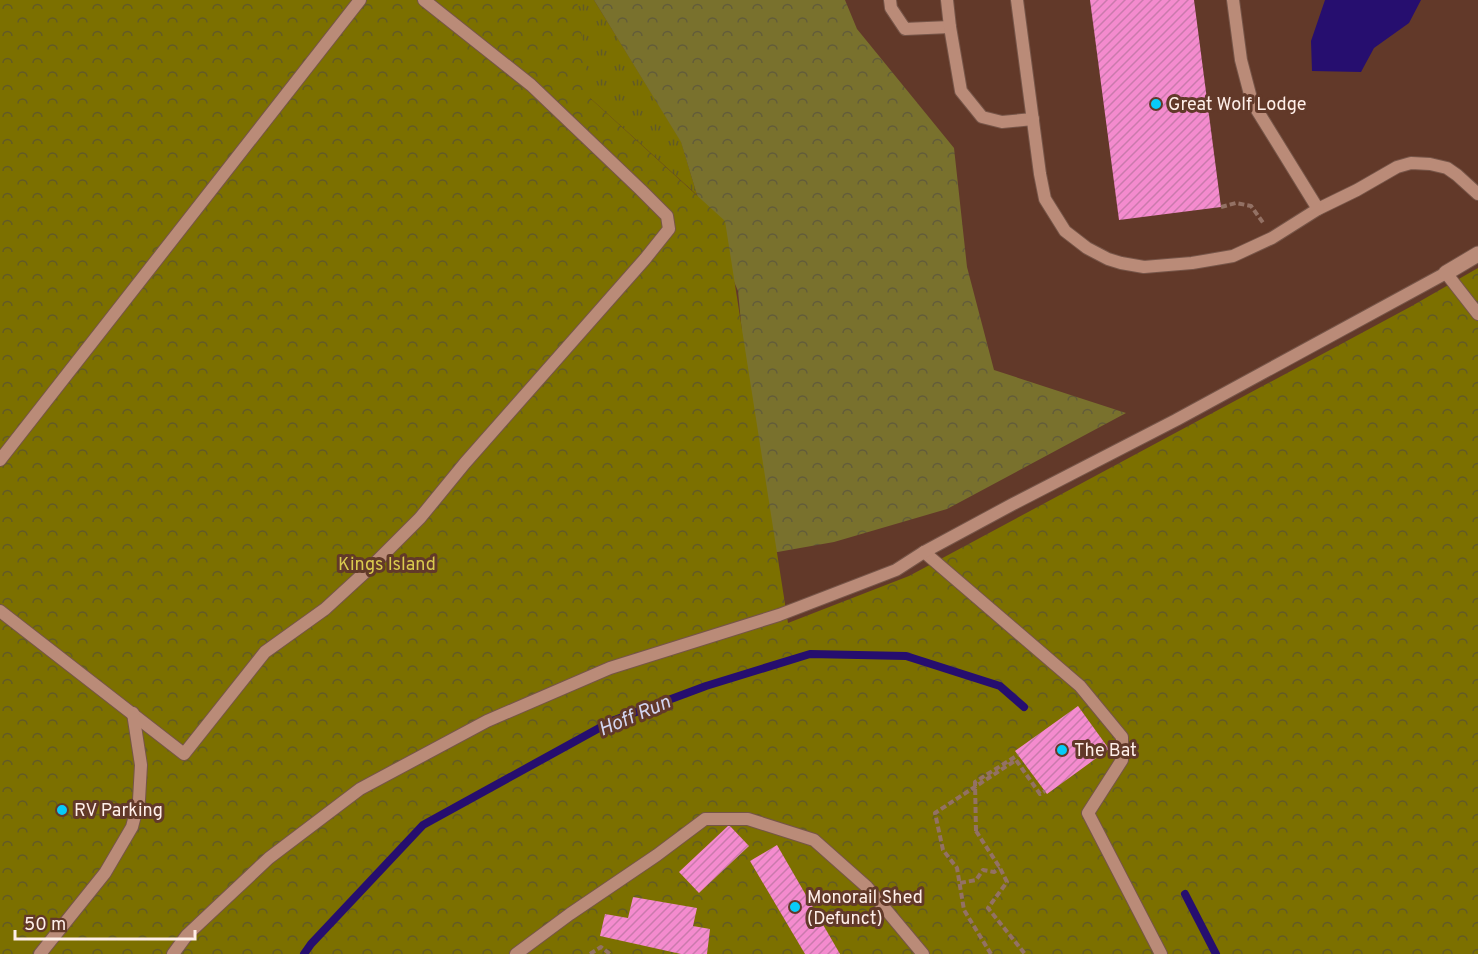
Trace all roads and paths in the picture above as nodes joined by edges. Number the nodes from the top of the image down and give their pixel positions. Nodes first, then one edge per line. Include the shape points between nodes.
1 (360, 0) edge
2 (424, 0) edge
3 (890, 0) edge
4 (947, 0) edge
5 (1017, 0) edge
6 (1233, 0) edge
7 (950, 27) junction
8 (1033, 119) junction
9 (1478, 194) edge
10 (1221, 207) dead end
11 (1318, 209) junction
12 (1272, 238) junction
13 (1478, 254) edge
14 (1446, 273) junction
15 (1478, 314) edge
16 (0, 460) edge
17 (924, 552) junction
18 (0, 611) edge
19 (133, 713) junction
20 (1018, 754) dead end
21 (1045, 791) dead end
22 (1000, 868) junction
23 (959, 883) junction
24 (40, 954) edge
25 (173, 954) edge
26 (516, 954) edge
27 (590, 954) edge
28 (610, 954) edge
29 (924, 954) edge
30 (991, 954) edge
31 (1025, 954) edge
32 (1161, 954) edge

1 - 16 lane
2 - 19 lane via 531,85 648,196 667,216 669,229 420,518 325,609 265,652 184,754
3 - 7 lane via 905,29
4 - 7 lane
5 - 8 lane
6 - 11 lane via 1241,60 1252,102
7 - 8 lane via 961,91 982,117 1002,122
8 - 12 lane via 1045,199 1065,231 1108,259 1144,267 1192,263 1233,256
9 - 11 lane via 1447,168 1411,163
10 - 12 path via 1236,203 1251,206
11 - 12 lane
13 - 14 street
14 - 15 lane
14 - 17 lane
17 - 25 lane via 896,570 780,615 610,668 487,721 360,789 270,858 187,935
17 - 32 lane via 1080,686 1122,736 1122,760 1088,813
18 - 19 lane
19 - 24 lane via 141,765 139,800 132,827 105,873
20 - 22 path, bridge via 975,782 976,831
21 - 23 path via 1040,794 1016,760 935,813 943,850 957,868
22 - 23 path via 994,872 983,870 976,880
22 - 31 path via 1007,882 988,908
23 - 30 path via 964,910
26 - 29 lane via 705,819 748,819 814,840 867,887
27 - 28 path via 601,947

